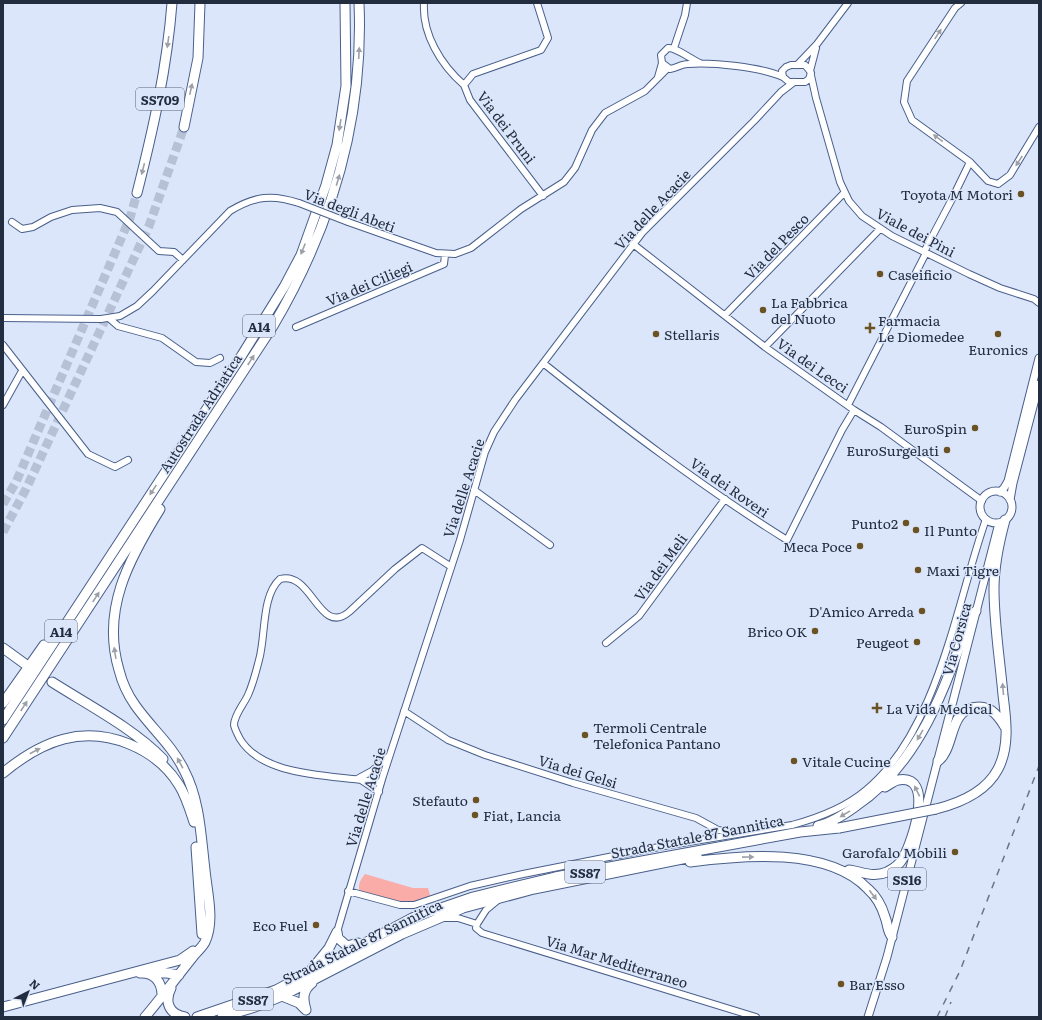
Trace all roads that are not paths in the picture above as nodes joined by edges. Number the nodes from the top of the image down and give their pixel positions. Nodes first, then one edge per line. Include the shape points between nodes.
1 (172, 3) edge
2 (200, 3) edge
3 (345, 3) edge
4 (359, 3) edge
5 (424, 3) edge
6 (537, 3) edge
7 (687, 3) edge
8 (848, 3) edge
9 (961, 3) edge
10 (817, 44) junction
11 (674, 48) junction
12 (680, 53) junction
13 (662, 63) junction
14 (702, 63) junction
15 (679, 65) junction
16 (796, 65) junction
17 (668, 68) junction
18 (784, 69) junction
19 (770, 72) junction
20 (811, 72) junction
21 (658, 77) junction
22 (783, 78) junction
23 (794, 82) junction
24 (802, 82) junction
25 (464, 85) junction
26 (780, 92) junction
27 (816, 98) junction
28 (1039, 127) edge
29 (184, 128) tunnel mouth
30 (970, 162) junction
31 (137, 193) tunnel mouth
32 (844, 193) junction
33 (543, 196) junction
34 (12, 222) dead end
35 (880, 229) junction
36 (633, 244) junction
37 (925, 252) junction
38 (446, 255) junction
39 (183, 260) junction
40 (1037, 300) edge
41 (725, 315) junction
42 (3, 318) edge
43 (110, 318) junction
44 (296, 327) dead end
45 (3, 345) edge
46 (765, 347) junction
47 (220, 358) dead end
48 (1039, 358) edge
49 (543, 363) junction
50 (22, 371) junction
51 (1039, 384) edge
52 (230, 392) junction
53 (3, 405) edge
54 (848, 405) junction
55 (854, 410) junction
56 (128, 460) dead end
57 (474, 490) junction
58 (1000, 492) junction
59 (725, 499) junction
60 (1010, 500) junction
61 (982, 502) junction
62 (986, 519) junction
63 (1002, 522) junction
64 (118, 542) junction
65 (550, 545) dead end
66 (450, 566) junction
67 (976, 611) junction
68 (606, 643) dead end
69 (3, 648) edge
70 (25, 664) dead end
71 (52, 682) dead end
72 (3, 703) edge
73 (404, 711) junction
74 (3, 720) edge
75 (1006, 728) junction
76 (3, 738) edge
77 (390, 756) junction
78 (938, 761) junction
79 (372, 771) junction
80 (3, 773) edge
81 (383, 776) junction
82 (358, 778) junction
83 (180, 780) junction
84 (381, 783) junction
85 (876, 791) junction
86 (379, 792) junction
87 (197, 813) junction
88 (194, 822) junction
89 (839, 828) junction
90 (752, 832) junction
91 (800, 832) junction
92 (681, 861) junction
93 (843, 871) junction
94 (348, 892) junction
95 (504, 896) junction
96 (436, 918) junction
97 (477, 924) junction
98 (337, 932) junction
99 (377, 936) junction
100 (892, 937) junction
101 (199, 945) junction
102 (193, 957) junction
103 (166, 964) junction
104 (147, 973) junction
105 (129, 974) junction
106 (307, 975) junction
107 (177, 978) junction
108 (319, 978) junction
109 (162, 996) junction
110 (282, 996) junction
111 (3, 1007) edge
112 (307, 1014) edge
113 (145, 1017) edge
114 (185, 1017) edge
115 (197, 1017) edge
116 (222, 1017) edge
117 (756, 1017) edge
118 (868, 1017) edge

1 -> 31 highway, SS709 via 162,87
29 -> 2 highway, SS709 via 198,58
3 -> 64 highway, Autostrada Adriatica / A14 via 346,86 337,145 301,255 242,355
52 -> 4 highway, Autostrada Adriatica / A14 via 294,290 323,227 339,177 358,79
5 - 25 street via 426,30 433,45 440,58
6 - 25 street, Via dei Pruni via 548,38 541,50 473,74
7 - 11 street
8 - 10 street
30 -> 9 street via 912,120 904,102 907,81 955,8
10 - 16 street
10 - 20 street
11 - 12 street
11 - 13 street via 663,51
12 - 14 street
12 - 15 street via 682,59
13 - 17 street
13 - 21 street
14 - 15 street
14 - 19 street
15 - 17 street
16 - 18 street via 788,65
16 - 20 street via 805,65
17 - 21 street
18 - 19 street
18 - 22 street
19 - 22 street
20 - 24 street via 807,80
20 - 27 street, Viale dei Pini
21 - 33 street via 645,91 605,113 595,124 570,176
22 - 23 street
22 - 26 street, Via delle Acacie
23 - 24 street
23 - 26 street, Via delle Acacie
24 - 27 street, Viale dei Pini
25 - 33 street, Via dei Pruni via 470,100
26 - 36 street, Via delle Acacie
27 - 32 street, Viale dei Pini
28 -> 30 street via 1010,175 998,184 988,181
30 - 37 street
32 - 35 street, Viale dei Pini via 862,216
32 - 41 street, Via del Pesco
33 - 38 street via 521,209 471,248
34 - 39 street via 22,229 33,227 72,210 100,208 117,212 159,251 174,252
35 - 37 street, Viale dei Pini
35 - 46 street
36 - 41 street, Via dei Lecci
36 - 49 street, Via delle Acacie
37 - 40 street, Viale dei Pini via 994,286
37 - 54 street
38 - 39 street, Via degli Abeti, bridge via 399,241 299,203 280,198 262,198 246,202 230,211
38 - 44 street, Via dei Ciliegi via 444,264
39 - 43 street, Via degli Abeti via 137,306 120,316
41 - 46 street, Via dei Lecci
42 - 43 street, Via degli Abeti
43 - 47 street via 118,326 162,338 196,362 210,363
45 - 50 street
46 - 54 street, Via dei Lecci
48 - 58 main road via 1008,481
49 - 57 street, Via delle Acacie via 494,432
49 - 59 street, Via dei Roveri
50 - 53 street
50 - 56 street via 88,454 114,467
51 - 60 main road, Via Corsica / SS16
76 -> 52 highway, Autostrada Adriatica / A14
87 -> 52 highway via 193,791 175,754 134,704 121,677 112,637 114,611 137,547
54 - 55 street, Via dei Lecci
55 - 59 street, Via dei Roveri via 787,540
55 - 61 street, Via dei Lecci via 881,426
57 - 65 street
57 - 66 street, Via delle Acacie
58 - 60 main road
58 - 61 main road via 990,493
59 - 68 street, Via dei Meli via 639,616
60 - 63 main road, Via Corsica / SS16 via 1012,510
61 - 62 main road via 981,511
62 - 63 main road via 993,523
62 - 90 street via 934,688 914,729 898,754 866,790 838,808 792,825
63 - 67 main road, Via Corsica / SS16
75 -> 63 highway via 994,588
64 - 72 highway
64 - 74 highway, Autostrada Adriatica / A14
66 - 73 street, Via delle Acacie
66 - 82 street via 422,548 342,618 328,616 300,582 286,577 276,582 270,595 261,654 248,695 235,719 236,732 250,751 277,766 297,772
67 - 78 main road, Via Corsica / SS16
67 -> 85 highway via 970,616 947,680 927,724 912,749
69 - 70 highway
71 - 83 highway via 151,748
73 - 77 street, Via delle Acacie
73 - 90 street, Via dei Gelsi via 448,740 485,755 696,818 718,830
75 - 78 highway via 992,711 981,707 970,709 957,721 945,754
75 - 89 highway, bridge via 1004,751 999,767 984,786 968,797 936,809
77 - 79 street
77 - 81 street, Via delle Acacie
78 - 100 main road, SS16
79 - 81 street
79 - 82 street
80 -> 88 highway via 23,757 64,739 81,736 115,740 132,745 157,760 179,784
81 - 84 street, Via delle Acacie
82 - 84 street
82 - 86 street
83 - 87 highway
83 - 88 highway
84 - 86 street, Via delle Acacie
85 -> 91 highway via 842,816
93 -> 85 highway via 872,875 884,873 900,862 907,850 920,803 916,787 908,781 899,779
86 - 94 street, Via delle Acacie
87 - 102 highway via 209,924 205,941
88 - 101 highway via 203,927
89 - 91 highway
89 - 92 highway, SS87
90 - 94 street via 664,846 523,874 470,886 414,905 400,905
91 - 99 highway, Strada Statale 87 Sannitica / SS87 via 513,886 419,916
92 -> 93 highway via 740,857 781,858 814,862
92 - 95 highway, Strada Statale 87 Sannitica / SS87
93 -> 100 highway via 861,882 873,894
94 - 98 street, Via delle Acacie
95 - 96 highway, Strada Statale 87 Sannitica / SS87
95 - 97 street via 486,910
96 - 97 street via 458,918
96 - 108 highway, Strada Statale 87 Sannitica / SS87
97 - 117 street, Via Mar Mediterraneo via 476,928 482,933
98 - 99 highway, SS87 via 341,943 347,946
98 - 106 highway, SS87 via 329,948
99 - 106 highway, Strada Statale 87 Sannitica / SS87
100 - 118 main road, SS16
101 - 102 highway
101 - 103 highway via 185,958
102 - 107 highway
103 - 105 highway
103 - 107 highway via 172,966
104 - 105 highway
104 - 107 highway via 167,973
104 - 109 highway via 158,981
105 - 111 highway
106 - 115 highway, Strada Statale 87 Sannitica / SS87 via 252,1000
107 - 109 highway
107 - 114 highway via 168,996 169,1007 172,1013
108 - 110 highway, Strada Statale 87 Sannitica / SS87
108 - 112 highway, SS87 via 306,988 303,998
109 - 113 highway
110 - 112 highway, SS87 via 299,1003
110 - 116 highway, Strada Statale 87 Sannitica / SS87

